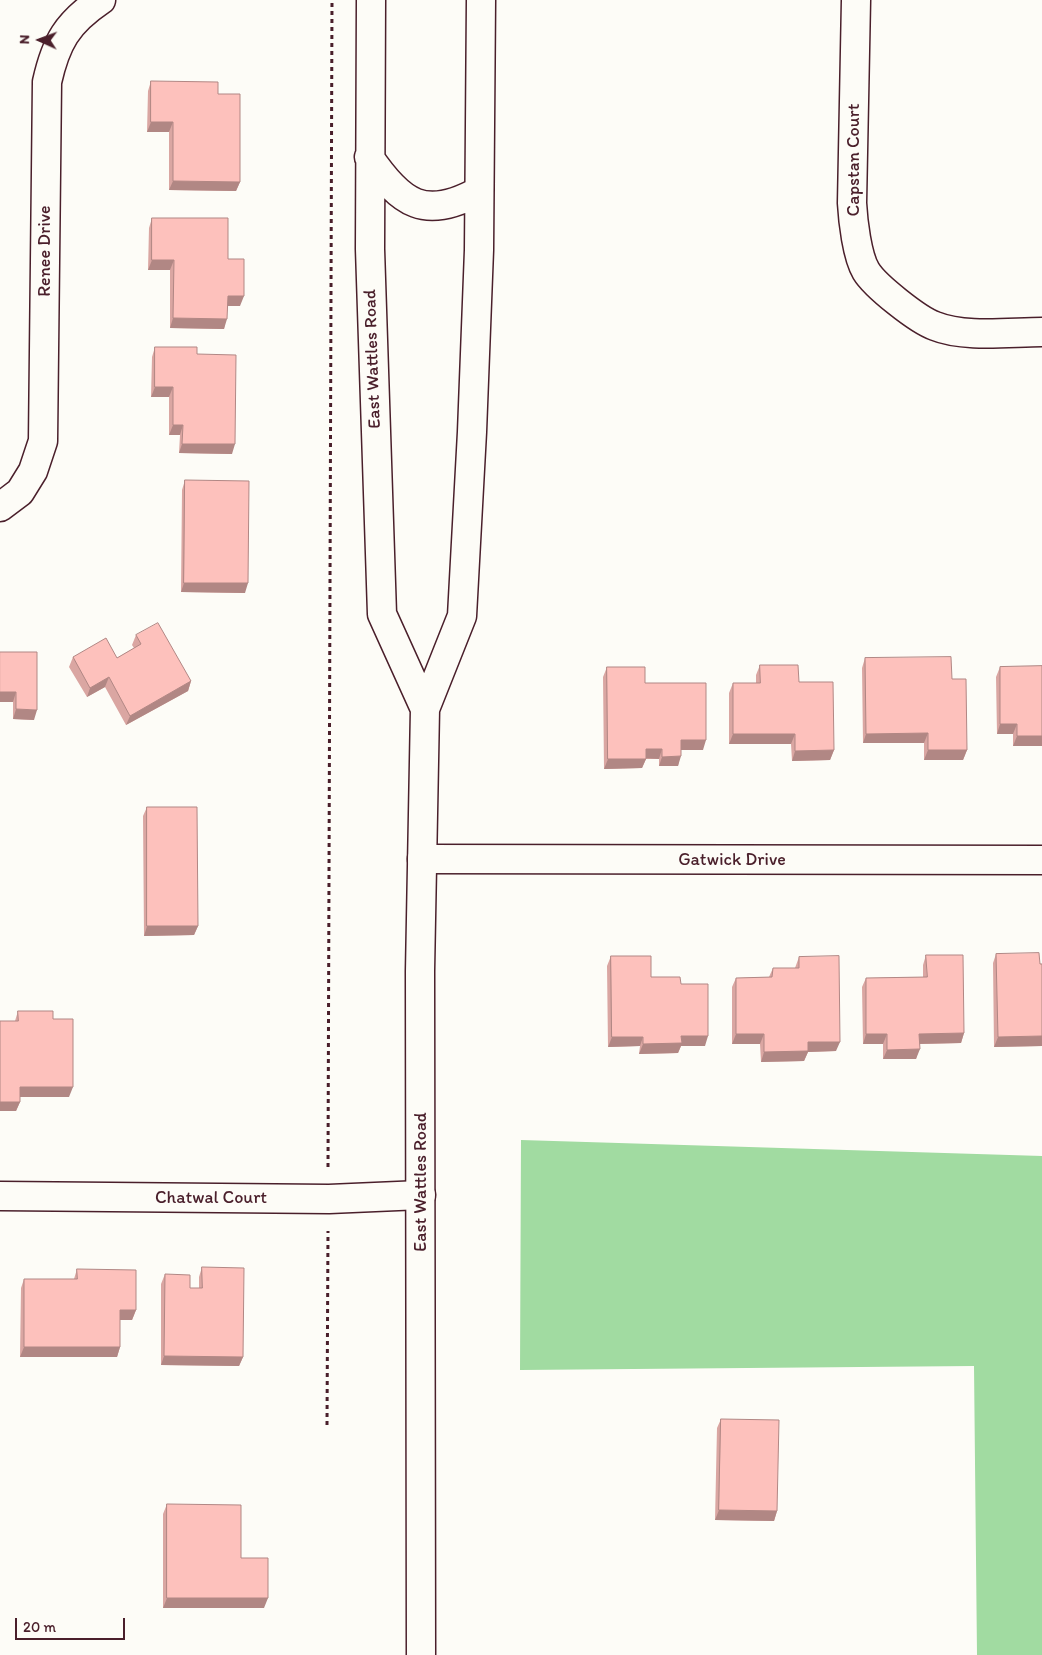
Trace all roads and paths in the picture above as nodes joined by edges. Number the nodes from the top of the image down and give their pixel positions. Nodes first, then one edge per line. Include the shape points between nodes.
1 (101, 0) edge
2 (332, 0) edge
3 (371, 0) edge
4 (482, 0) edge
5 (856, 0) edge
6 (369, 157) junction
7 (479, 191) junction
8 (1042, 332) edge
9 (0, 507) edge
10 (425, 709) junction
11 (422, 859) junction
12 (1042, 860) edge
13 (328, 1175) dead end
14 (421, 1195) junction
15 (0, 1196) edge
16 (328, 1225) dead end
17 (327, 1425) dead end
18 (421, 1655) edge

1 - 9 main road, Renee Drive via 70,26 53,55 47,82 44,441 33,471 20,492
2 - 13 path
3 - 6 main road, East Wattles Road
4 - 7 main road, East Wattles Road
5 - 8 main road, Capstan Court via 852,203 854,231 866,271 902,305 934,326 966,332
6 - 7 main road via 385,181 411,201 445,206
6 - 10 main road, East Wattles Road via 382,614
7 - 10 main road, East Wattles Road via 472,432 462,616
10 - 11 main road, East Wattles Road
11 - 12 main road, Gatwick Drive
11 - 14 main road, East Wattles Road
14 - 15 main road, Chatwal Court via 329,1199
14 - 18 main road, East Wattles Road
16 - 17 path

